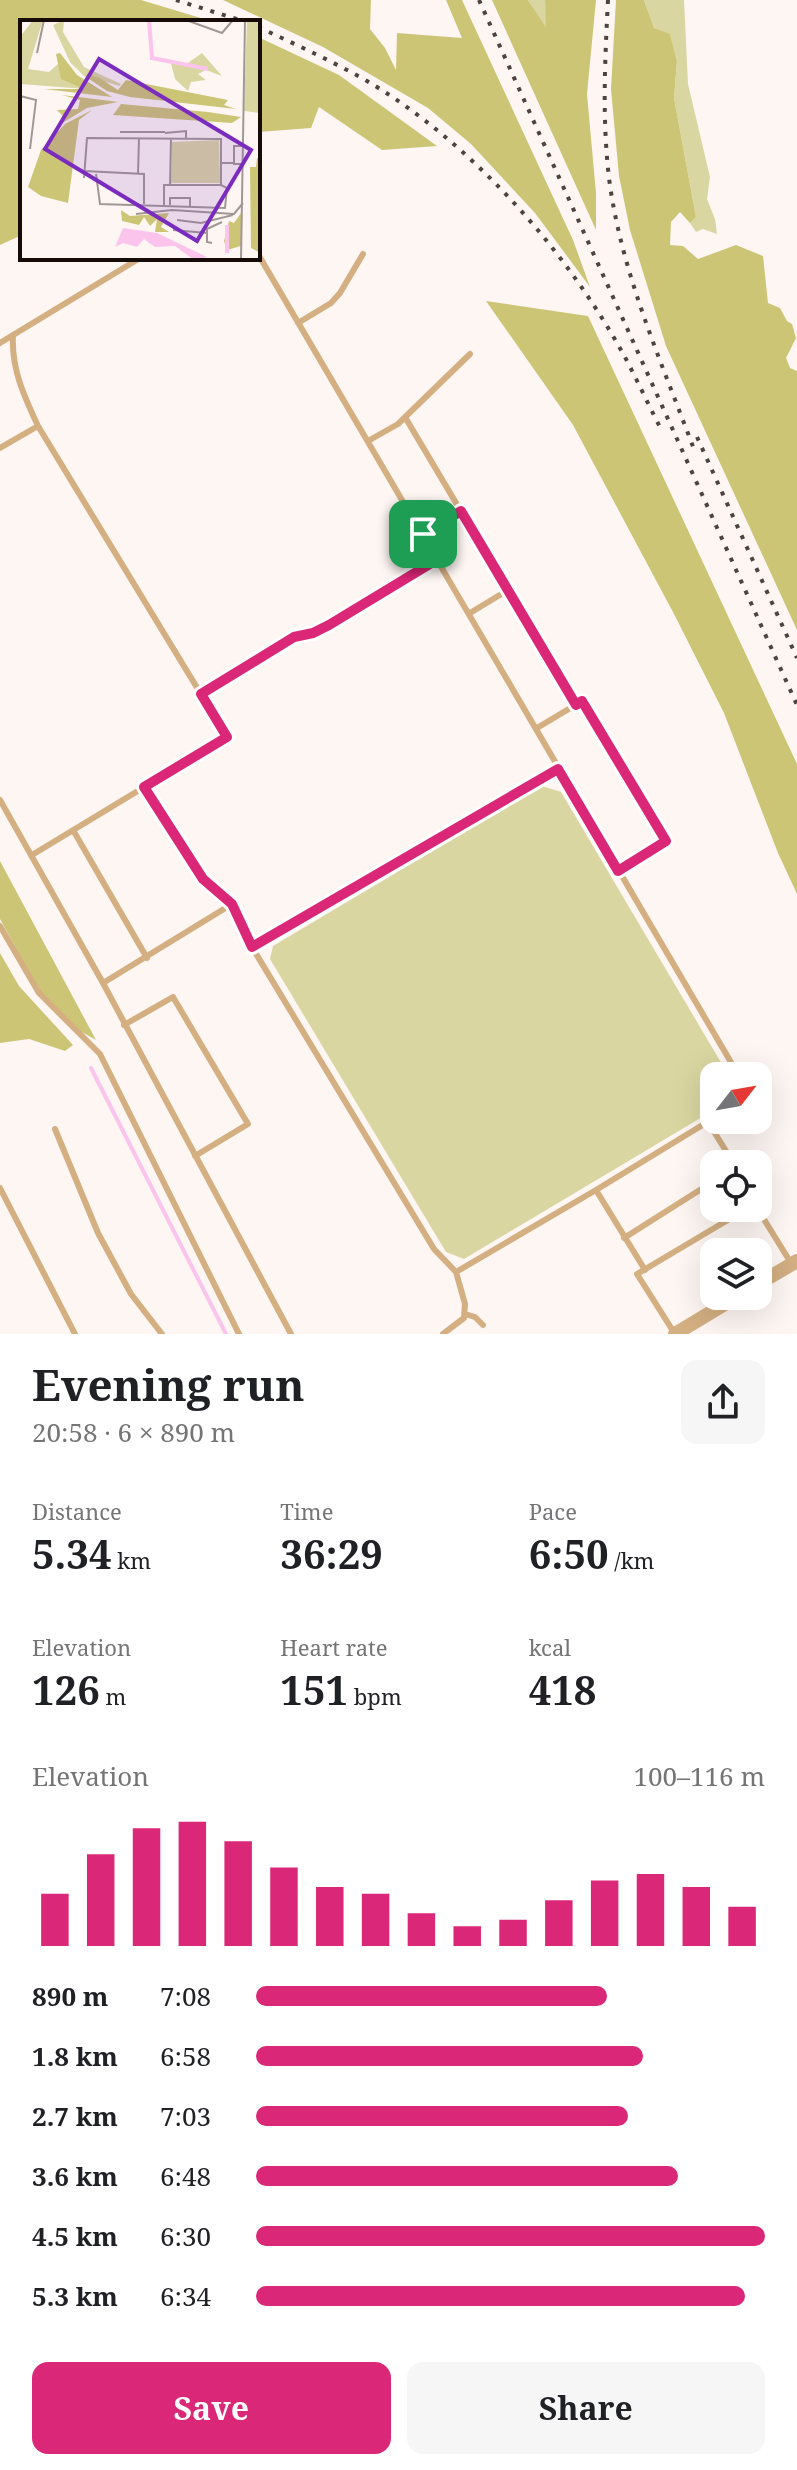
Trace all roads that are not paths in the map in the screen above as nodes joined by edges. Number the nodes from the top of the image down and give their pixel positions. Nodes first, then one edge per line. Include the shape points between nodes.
1 (363, 254) dead end
2 (260, 257) edge
3 (137, 260) edge
4 (298, 323) junction
5 (13, 335) junction
6 (0, 343) edge
7 (470, 354) dead end
8 (405, 417) junction
9 (38, 426) junction
10 (368, 441) junction
11 (0, 448) edge
12 (461, 511) junction
13 (423, 534) junction
14 (438, 559) junction
15 (508, 590) junction
16 (470, 613) junction
17 (201, 694) junction
18 (576, 705) junction
19 (537, 728) junction
20 (558, 769) junction
21 (144, 787) junction
22 (0, 800) edge
23 (73, 830) junction
24 (32, 855) junction
25 (618, 871) junction
26 (232, 904) junction
27 (0, 926) edge
28 (252, 947) junction
29 (147, 958) junction
30 (103, 983) junction
31 (124, 1025) junction
32 (731, 1062) edge
33 (700, 1127) edge
34 (55, 1129) dead end
35 (195, 1156) junction
36 (0, 1188) edge
37 (596, 1190) junction
38 (700, 1190) edge
39 (725, 1222) edge
40 (767, 1222) edge
41 (624, 1238) junction
42 (794, 1262) edge
43 (645, 1270) junction
44 (456, 1272) junction
45 (772, 1275) edge
46 (715, 1310) edge
47 (465, 1314) junction
48 (483, 1325) dead end
49 (75, 1334) edge
50 (162, 1334) edge
51 (239, 1334) edge
52 (291, 1334) edge
53 (443, 1334) edge
54 (675, 1334) edge

1 - 4 lane via 331,303
2 - 4 lane
3 - 5 lane
4 - 10 lane
5 - 6 lane
5 - 9 lane via 16,373
7 - 8 lane
8 - 10 lane
8 - 12 lane
9 - 11 lane
9 - 17 lane
10 - 13 lane
12 - 13 lane
12 - 15 lane
13 - 14 lane
14 - 16 lane
14 - 17 lane
15 - 16 lane
15 - 18 lane
16 - 19 lane
17 - 21 lane via 227,737
18 - 19 lane
18 - 25 lane via 582,701 666,841
19 - 20 lane
20 - 25 lane
20 - 28 lane
21 - 23 lane
21 - 26 lane via 203,879
22 - 24 lane
23 - 24 lane
23 - 29 lane
24 - 30 lane
25 - 32 lane
26 - 28 lane
26 - 29 lane
27 - 51 lane via 39,993 100,1054
28 - 44 lane via 434,1249
29 - 30 lane
30 - 31 lane
31 - 35 lane
31 - 35 lane via 173,997 248,1124
33 - 37 lane
34 - 50 lane via 98,1233 131,1294
35 - 52 lane
36 - 49 lane
37 - 41 lane
37 - 44 lane
38 - 41 lane
39 - 43 lane
40 - 42 lane
41 - 43 lane
42 - 45 street
43 - 54 lane via 637,1274
44 - 47 lane
46 - 54 street
47 - 48 lane
47 - 53 lane

